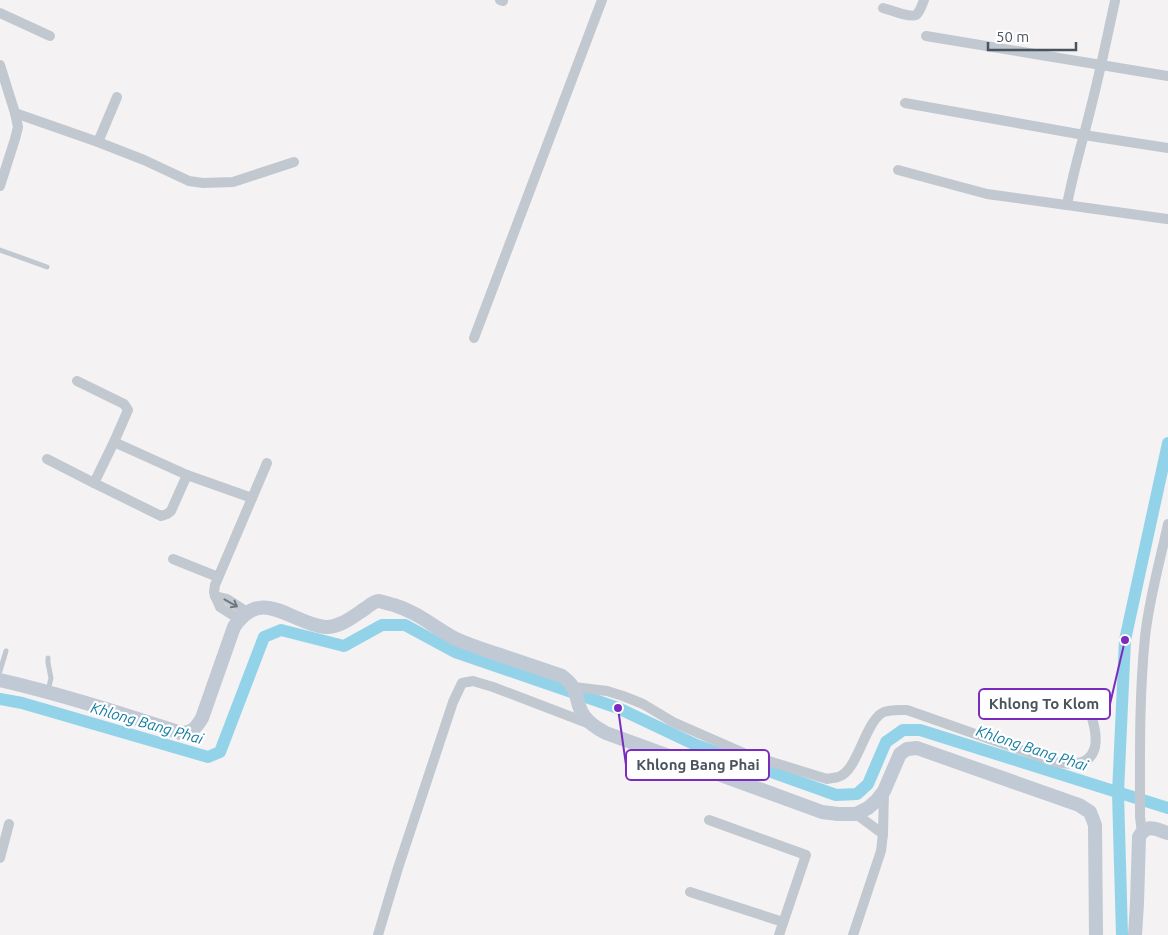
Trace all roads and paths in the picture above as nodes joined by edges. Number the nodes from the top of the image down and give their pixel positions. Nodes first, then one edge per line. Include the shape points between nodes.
1 (602, 0) edge
2 (924, 0) edge
3 (1115, 0) edge
4 (883, 8) dead end
5 (0, 13) edge
6 (50, 36) dead end
7 (926, 36) dead end
8 (1102, 64) junction
9 (0, 65) edge
10 (1168, 76) edge
11 (117, 97) dead end
12 (905, 103) dead end
13 (15, 112) junction
14 (1084, 135) junction
15 (98, 142) junction
16 (1168, 148) edge
17 (294, 162) dead end
18 (898, 170) dead end
19 (0, 184) edge
20 (1067, 205) junction
21 (1167, 219) edge
22 (0, 250) edge
23 (47, 266) dead end
24 (474, 338) dead end
25 (77, 381) dead end
26 (114, 442) junction
27 (47, 459) dead end
28 (267, 463) dead end
29 (187, 475) junction
30 (94, 483) junction
31 (252, 498) junction
32 (1168, 524) edge
33 (173, 559) dead end
34 (218, 577) junction
35 (243, 616) junction
36 (6, 651) dead end
37 (48, 658) dead end
38 (0, 671) edge
39 (0, 680) edge
40 (47, 692) junction
41 (576, 694) junction
42 (1085, 696) dead end
43 (593, 726) junction
44 (884, 791) junction
45 (856, 814) junction
46 (709, 820) dead end
47 (10, 824) dead end
48 (1142, 832) junction
49 (1168, 833) edge
50 (883, 834) junction
51 (0, 858) edge
52 (690, 892) dead end
53 (783, 922) junction
54 (378, 935) edge
55 (779, 935) edge
56 (853, 935) edge
57 (1096, 935) edge
58 (1135, 935) edge

1 - 24 street
2 - 4 street via 915,16
3 - 8 street
5 - 6 street
7 - 8 street
8 - 10 street
8 - 14 street
9 - 13 street
11 - 15 street
12 - 14 street
13 - 15 street
13 - 19 street via 18,127
14 - 16 street
14 - 20 street
15 - 17 street via 189,181 203,183 233,182
18 - 20 street via 987,194
20 - 21 street
22 - 23 lane
25 - 26 street via 124,404 128,410
26 - 29 street
26 - 30 street
27 - 30 street
28 - 31 street
29 - 30 street via 171,512 161,516
29 - 31 street
31 - 34 street
32 - 48 street via 1146,636 1140,721
33 - 34 street
34 - 35 street via 215,596 227,599
35 - 40 street via 234,627 202,718 189,732
35 - 41 street via 268,607 328,627 348,620 375,602 384,602 402,607 473,646 562,676 570,682
36 - 38 lane
37 - 40 lane via 52,678
39 - 40 street
41 - 42 street via 606,691 623,696 746,754 827,779 846,773 875,720 891,710 907,710 1055,762 1078,764 1087,760 1095,746 1094,725
41 - 43 street via 584,716
43 - 45 street via 822,812
43 - 54 street via 473,680 462,683
44 - 45 street via 868,808
44 - 50 street
44 - 57 street via 900,754 917,748 1080,805 1090,812 1095,825
45 - 50 street
46 - 53 street via 806,854
47 - 51 street
48 - 49 street via 1146,828 1154,828
48 - 58 street via 1138,837
50 - 56 street via 881,851
52 - 53 street
53 - 55 street

